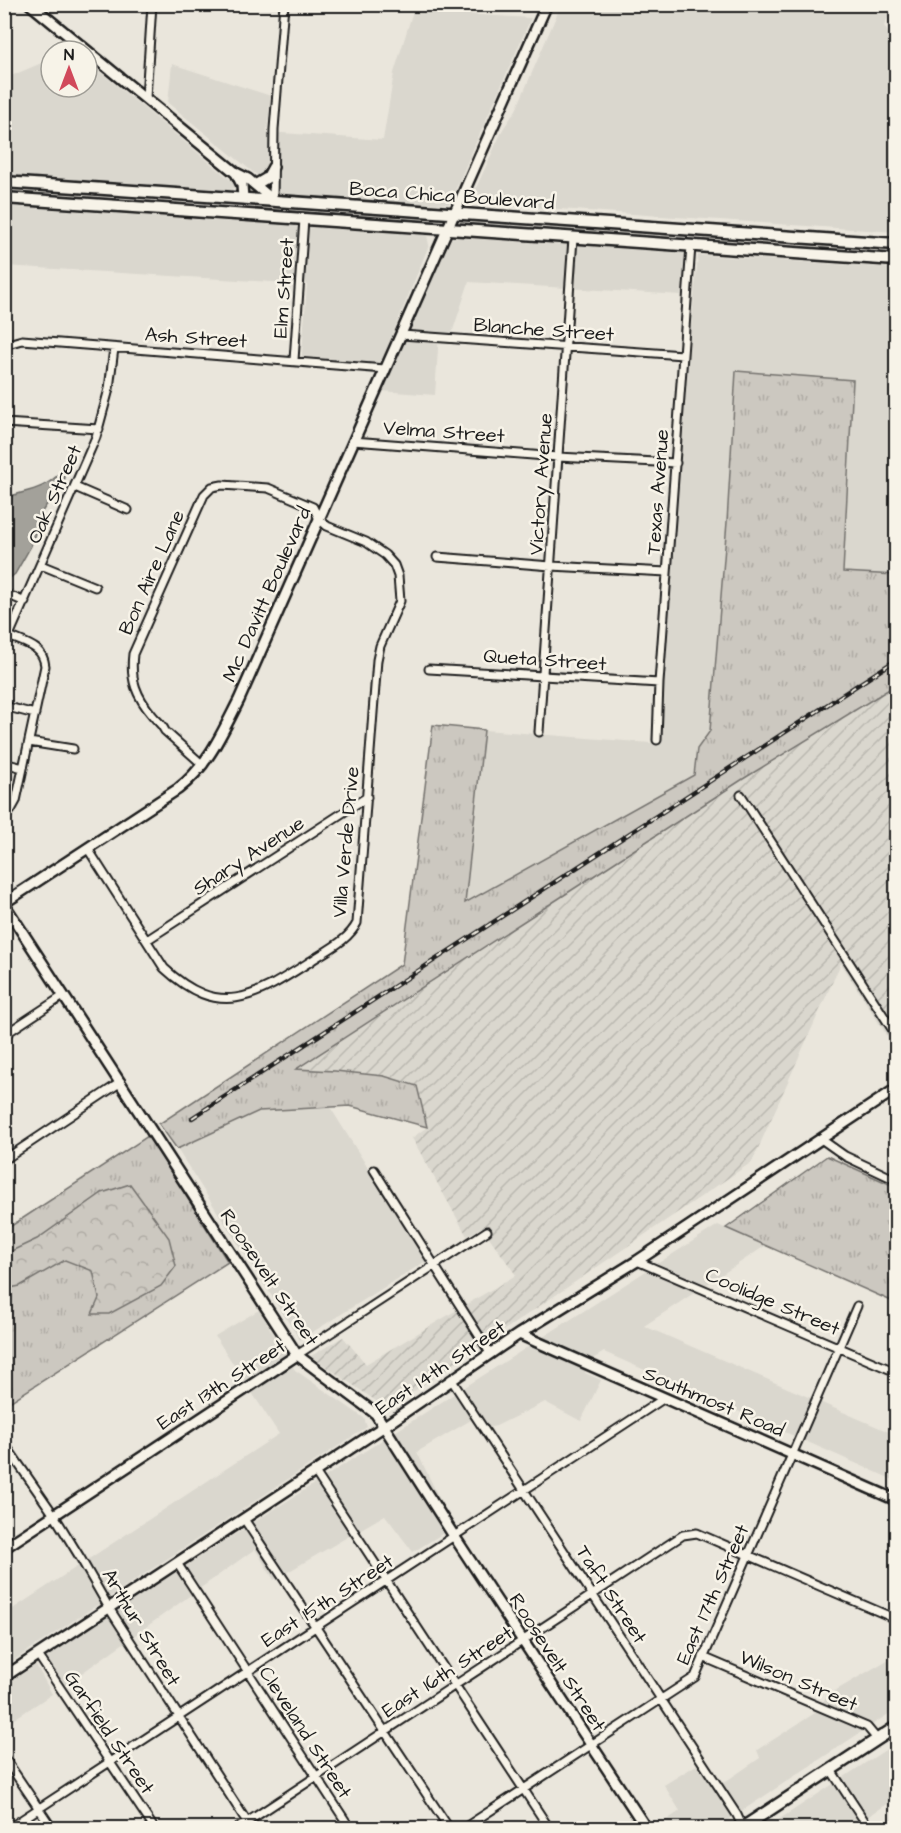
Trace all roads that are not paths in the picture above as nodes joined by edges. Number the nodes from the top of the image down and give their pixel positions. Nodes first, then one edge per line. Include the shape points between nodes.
1 (30, 4) edge
2 (152, 4) edge
3 (284, 4) edge
4 (547, 4) edge
5 (146, 98) junction
6 (273, 167) junction
7 (236, 173) junction
8 (5, 183) edge
9 (255, 184) junction
10 (4, 198) edge
11 (243, 198) junction
12 (273, 200) junction
13 (454, 213) junction
14 (304, 219) junction
15 (448, 229) junction
16 (573, 238) junction
17 (897, 244) edge
18 (691, 246) junction
19 (897, 260) edge
20 (402, 335) junction
21 (4, 345) edge
22 (566, 347) junction
23 (114, 348) junction
24 (683, 355) junction
25 (294, 360) junction
26 (386, 369) junction
27 (4, 423) edge
28 (99, 429) junction
29 (352, 441) junction
30 (558, 457) junction
31 (676, 463) junction
32 (75, 487) junction
33 (128, 510) dead end
34 (319, 519) junction
35 (437, 557) dead end
36 (41, 565) junction
37 (550, 566) junction
38 (668, 572) junction
39 (95, 587) dead end
40 (4, 593) edge
41 (25, 602) junction
42 (9, 636) junction
43 (4, 647) edge
44 (429, 669) dead end
45 (542, 675) junction
46 (659, 683) junction
47 (4, 706) edge
48 (35, 714) junction
49 (539, 732) dead end
50 (657, 740) dead end
51 (29, 742) junction
52 (74, 749) dead end
53 (4, 763) edge
54 (203, 765) junction
55 (23, 768) junction
56 (741, 795) dead end
57 (367, 797) junction
58 (8, 809) edge
59 (4, 817) edge
60 (88, 849) junction
61 (4, 904) edge
62 (147, 940) junction
63 (63, 996) junction
64 (4, 1035) edge
65 (897, 1035) edge
66 (121, 1082) junction
67 (897, 1089) edge
68 (821, 1139) junction
69 (4, 1160) edge
70 (374, 1170) dead end
71 (897, 1180) edge
72 (487, 1231) dead end
73 (637, 1261) junction
74 (434, 1264) junction
75 (857, 1306) dead end
76 (519, 1334) junction
77 (840, 1348) junction
78 (490, 1353) junction
79 (297, 1355) junction
80 (897, 1372) edge
81 (451, 1379) junction
82 (663, 1399) junction
83 (383, 1427) junction
84 (4, 1443) edge
85 (792, 1454) junction
86 (315, 1472) junction
87 (525, 1490) junction
88 (897, 1500) edge
89 (54, 1515) junction
90 (244, 1519) junction
91 (454, 1536) junction
92 (4, 1548) edge
93 (748, 1555) junction
94 (177, 1563) junction
95 (386, 1581) junction
96 (593, 1595) junction
97 (109, 1608) junction
98 (897, 1619) edge
99 (316, 1627) junction
100 (523, 1641) junction
101 (38, 1655) junction
102 (703, 1657) junction
103 (4, 1661) edge
104 (248, 1672) junction
105 (8, 1674) edge
106 (455, 1685) junction
107 (661, 1699) junction
108 (178, 1718) junction
109 (897, 1727) edge
110 (385, 1732) junction
111 (877, 1740) junction
112 (591, 1745) junction
113 (4, 1757) edge
114 (110, 1762) junction
115 (831, 1770) junction
116 (316, 1777) junction
117 (523, 1789) junction
118 (39, 1809) junction
119 (249, 1825) edge
120 (9, 1828) edge
121 (52, 1828) edge
122 (154, 1828) edge
123 (238, 1828) edge
124 (350, 1828) edge
125 (449, 1828) edge
126 (464, 1828) edge
127 (549, 1828) edge
128 (646, 1828) edge
129 (742, 1828) edge
130 (869, 1828) edge

1 - 5 street
2 - 5 street
3 - 6 street
4 - 13 street, Mc Davitt Boulevard
5 - 7 street
6 - 9 street via 267,178
6 - 12 street
7 - 9 street
7 - 11 street
8 - 11 main road, Boca Chica Boulevard
9 - 12 street
10 - 14 main road, Boca Chica Boulevard
11 - 12 main road, Boca Chica Boulevard
12 - 13 main road, Boca Chica Boulevard
13 - 15 street, Mc Davitt Boulevard
13 - 17 main road, Boca Chica Boulevard
14 - 15 main road, Boca Chica Boulevard
14 - 25 street, Elm Street
15 - 16 main road, Boca Chica Boulevard
15 - 20 street, Mc Davitt Boulevard
16 - 18 main road, Boca Chica Boulevard
16 - 22 street, Victory Avenue
18 - 19 main road, Boca Chica Boulevard
18 - 24 street, Texas Avenue
20 - 22 street, Blanche Street
20 - 26 street, Mc Davitt Boulevard
21 - 23 street, Ash Street via 22,340
22 - 24 street, Blanche Street
22 - 30 street, Victory Avenue
23 - 25 street, Ash Street
23 - 28 street, Oak Street
24 - 31 street, Texas Avenue
25 - 26 street, Ash Street
26 - 29 street, Mc Davitt Boulevard
27 - 28 street
28 - 32 street, Oak Street
29 - 30 street, Velma Street
29 - 34 street, Mc Davitt Boulevard
30 - 31 street, Velma Street
30 - 37 street, Victory Avenue
31 - 38 street, Texas Avenue
32 - 33 street
32 - 36 street, Oak Street
34 - 54 street, Mc Davitt Boulevard via 239,700
34 - 54 street, Bon Aire Lane via 313,507 268,488 222,485 204,495 133,654 131,669 133,685 153,716
34 - 57 street, Villa Verde Drive via 378,548 394,565 398,576 400,601 377,660
35 - 37 street
36 - 39 street
36 - 41 street, Oak Street
37 - 38 street
37 - 45 street, Victory Avenue
38 - 46 street, Texas Avenue
40 - 41 street
41 - 42 street, Oak Street
42 - 43 street, Oak Street
42 - 48 street via 36,648 44,657 45,672
44 - 45 street, Queta Street
45 - 46 street, Queta Street
45 - 49 street, Victory Avenue
46 - 50 street, Texas Avenue
47 - 48 street
48 - 51 street
51 - 52 street
51 - 55 street
53 - 55 street
54 - 60 street, Mc Davitt Boulevard via 178,789
55 - 58 street via 16,801
56 - 65 street
57 - 62 street, Shary Avenue
57 - 62 street, Villa Verde Drive via 357,923 352,932 316,957 268,988 241,998 225,998 181,983 164,968
58 - 59 street
60 - 61 street, Mc Davitt Boulevard
60 - 62 street, Villa Verde Drive
61 - 63 street, Roosevelt Street
63 - 64 street
63 - 66 street, Roosevelt Street
66 - 69 street
66 - 79 street, Roosevelt Street
67 - 68 street, East 14th Street
68 - 71 street via 845,1156
68 - 73 street, East 14th Street
70 - 74 street
72 - 74 street, East 13th Street
73 - 76 street, East 14th Street
73 - 77 street, Coolidge Street
74 - 78 street
74 - 79 street, East 13th Street
75 - 77 street, East 17th Street
76 - 78 street, East 14th Street
76 - 82 street, Southmost Road
77 - 80 street, Coolidge Street
77 - 85 street, East 17th Street
78 - 81 street, East 14th Street
79 - 83 street, Roosevelt Street via 376,1414
79 - 89 street, East 13th Street
81 - 83 street, East 14th Street
81 - 87 street, Taft Street
82 - 85 street, Southmost Road
82 - 87 street, East 15th Street
83 - 86 street, East 14th Street
83 - 91 street, Roosevelt Street
84 - 89 street, Arthur Street
85 - 88 street, Southmost Road
85 - 93 street, East 17th Street
86 - 90 street, East 14th Street
86 - 95 street
87 - 91 street, East 15th Street
87 - 96 street, Taft Street
89 - 92 street, East 13th Street
89 - 97 street, Arthur Street
90 - 94 street, East 14th Street
90 - 99 street
91 - 95 street, East 15th Street
91 - 100 street, Roosevelt Street
93 - 96 street, East 16th Street via 697,1533 683,1535
93 - 98 street
93 - 102 street, East 17th Street
94 - 97 street, East 14th Street
94 - 104 street, Cleveland Street
95 - 99 street, East 15th Street
95 - 106 street
96 - 100 street, East 16th Street
96 - 107 street, Taft Street
97 - 101 street, East 14th Street
97 - 108 street, Arthur Street
99 - 104 street, East 15th Street
99 - 110 street
100 - 106 street, East 16th Street
100 - 112 street, Roosevelt Street
101 - 105 street, East 14th Street
101 - 114 street, Garfield Street
102 - 107 street, East 17th Street via 695,1677
102 - 111 street, Wilson Street via 867,1727
103 - 105 street
104 - 108 street, East 15th Street
104 - 116 street, Cleveland Street
106 - 110 street, East 16th Street
106 - 117 street
107 - 112 street, East 17th Street
107 - 129 street, Taft Street
108 - 114 street, East 15th Street
108 - 119 street, Arthur Street
109 - 111 main road
110 - 116 street, East 16th Street
110 - 125 street
111 - 115 main road
112 - 117 street, East 17th Street
112 - 128 street, Roosevelt Street
113 - 118 street
114 - 118 street, East 15th Street
114 - 122 street, Garfield Street
115 - 129 main road
115 - 130 street
116 - 119 street, East 16th Street
116 - 124 street, Cleveland Street
117 - 126 street, East 17th Street
117 - 127 street
118 - 120 street, East 15th Street
118 - 121 street
119 - 123 street, East 16th Street

